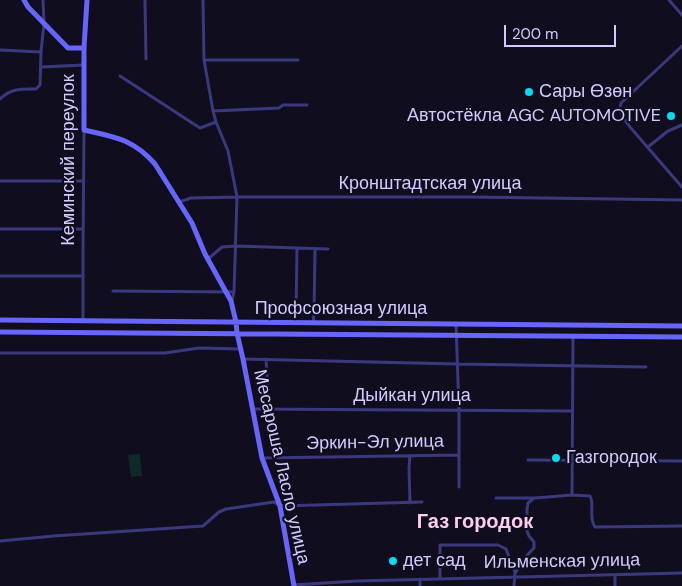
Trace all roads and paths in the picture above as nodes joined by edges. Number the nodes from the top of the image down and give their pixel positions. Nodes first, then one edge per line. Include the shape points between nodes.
1 (24, 0) edge
2 (43, 0) edge
3 (87, 0) edge
4 (145, 0) edge
5 (203, 0) edge
6 (669, 0) edge
7 (682, 15) edge
8 (44, 24) junction
9 (682, 46) edge
10 (84, 48) junction
11 (0, 50) edge
12 (41, 52) junction
13 (146, 59) dead end
14 (204, 60) junction
15 (298, 60) dead end
16 (84, 64) junction
17 (41, 67) junction
18 (120, 76) dead end
19 (0, 99) edge
20 (307, 105) dead end
21 (213, 111) junction
22 (216, 122) junction
23 (682, 125) edge
24 (84, 130) junction
25 (648, 147) junction
26 (0, 181) edge
27 (83, 181) junction
28 (682, 187) edge
29 (237, 197) junction
30 (682, 200) edge
31 (179, 202) junction
32 (0, 229) edge
33 (83, 229) junction
34 (236, 246) junction
35 (296, 248) junction
36 (314, 249) junction
37 (328, 249) dead end
38 (208, 259) junction
39 (0, 276) edge
40 (83, 276) junction
41 (113, 291) dead end
42 (226, 291) junction
43 (234, 292) junction
44 (232, 300) junction
45 (0, 320) edge
46 (83, 321) junction
47 (236, 322) junction
48 (294, 322) junction
49 (313, 322) junction
50 (456, 323) junction
51 (682, 326) edge
52 (0, 332) edge
53 (237, 333) junction
54 (455, 335) junction
55 (573, 336) junction
56 (682, 337) edge
57 (241, 349) junction
58 (0, 353) edge
59 (243, 358) junction
60 (266, 359) junction
61 (457, 364) junction
62 (573, 365) junction
63 (646, 367) dead end
64 (269, 408) junction
65 (253, 409) junction
66 (459, 410) junction
67 (572, 411) junction
68 (459, 455) junction
69 (410, 456) junction
70 (262, 458) junction
71 (528, 460) dead end
72 (572, 461) junction
73 (682, 461) edge
74 (459, 487) dead end
75 (572, 495) junction
76 (496, 498) dead end
77 (535, 498) junction
78 (422, 502) dead end
79 (410, 503) junction
80 (280, 506) junction
81 (682, 526) edge
82 (0, 541) edge
83 (515, 572) junction
84 (682, 573) edge
85 (615, 575) junction
86 (515, 577) junction
87 (420, 579) junction
88 (440, 579) junction
89 (294, 586) edge
90 (420, 586) edge
91 (514, 586) edge
92 (615, 586) edge

1 - 8 street
2 - 8 street
3 - 10 street, Кеминский переулок
4 - 13 street
5 - 14 street, Месароша Ласло улица
6 - 7 street
8 - 10 street via 68,48
8 - 12 street
9 - 25 street via 621,102 622,116
10 - 16 street, Кеминский переулок
11 - 12 street
12 - 17 street
14 - 15 street
14 - 21 street, Месароша Ласло улица
16 - 17 street
16 - 24 street, Кеминский переулок
17 - 19 street via 40,85 36,89 18,88
18 - 22 street via 200,128
20 - 21 street
21 - 22 street, Месароша Ласло улица
22 - 29 street, Месароша Ласло улица via 228,151
23 - 25 street via 668,131
24 - 27 street, Кеминский переулок
24 - 31 street via 121,139 142,151 155,164
25 - 28 street
26 - 27 street
27 - 33 street, Кеминский переулок
29 - 30 street, Кронштадтская улица
29 - 31 street, Кронштадтская улица via 191,198
29 - 34 street, Месароша Ласло улица
31 - 38 street
32 - 33 street
33 - 40 street, Кеминский переулок
34 - 35 street
34 - 38 street via 222,247
34 - 43 street, Месароша Ласло улица
35 - 36 street
35 - 48 street
36 - 37 street
36 - 49 street
38 - 42 street
39 - 40 street
40 - 46 street, Кеминский переулок
41 - 42 street
42 - 43 street
42 - 44 street
43 - 44 street, Месароша Ласло улица
44 - 47 street, Месароша Ласло улица
45 - 46 street, Профсоюзная улица
46 - 47 street, Профсоюзная улица
47 - 48 street, Профсоюзная улица
47 - 53 street, Месароша Ласло улица
48 - 49 street, Профсоюзная улица
49 - 50 street, Профсоюзная улица
50 - 51 street, Профсоюзная улица
50 - 54 street
52 - 53 street, Профсоюзная улица
53 - 54 street, Профсоюзная улица
53 - 57 street, Месароша Ласло улица
54 - 55 street, Профсоюзная улица
54 - 61 street
55 - 56 street, Профсоюзная улица
55 - 62 street
57 - 58 street via 199,348 164,353
57 - 59 street, Месароша Ласло улица
59 - 60 street
59 - 65 street, Месароша Ласло улица
60 - 61 street
60 - 64 street
61 - 62 street
61 - 66 street
62 - 63 street
62 - 67 street
64 - 65 street, Дыйкан улица
64 - 66 street, Дыйкан улица
65 - 70 street, Месароша Ласло улица
66 - 67 street, Дыйкан улица
66 - 68 street
67 - 72 street
68 - 69 street, Эркин-Эл улица
68 - 74 street
69 - 70 street, Эркин-Эл улица
69 - 79 street
70 - 80 street, Месароша Ласло улица
71 - 72 street
72 - 73 street
72 - 75 street
75 - 77 street
75 - 81 street via 592,497 595,527
76 - 77 street
77 - 83 street via 528,503 527,509 527,532 534,548
78 - 79 street
79 - 80 street
80 - 82 street via 274,502 226,509 203,526
80 - 89 street, Месароша Ласло улица
83 - 86 street
83 - 88 street via 506,549 498,545 440,545
84 - 85 street, Ильменская улица
85 - 86 street, Ильменская улица
85 - 92 street
86 - 88 street, Ильменская улица
86 - 91 street
87 - 88 street, Ильменская улица
87 - 89 street, Ильменская улица
87 - 90 street

